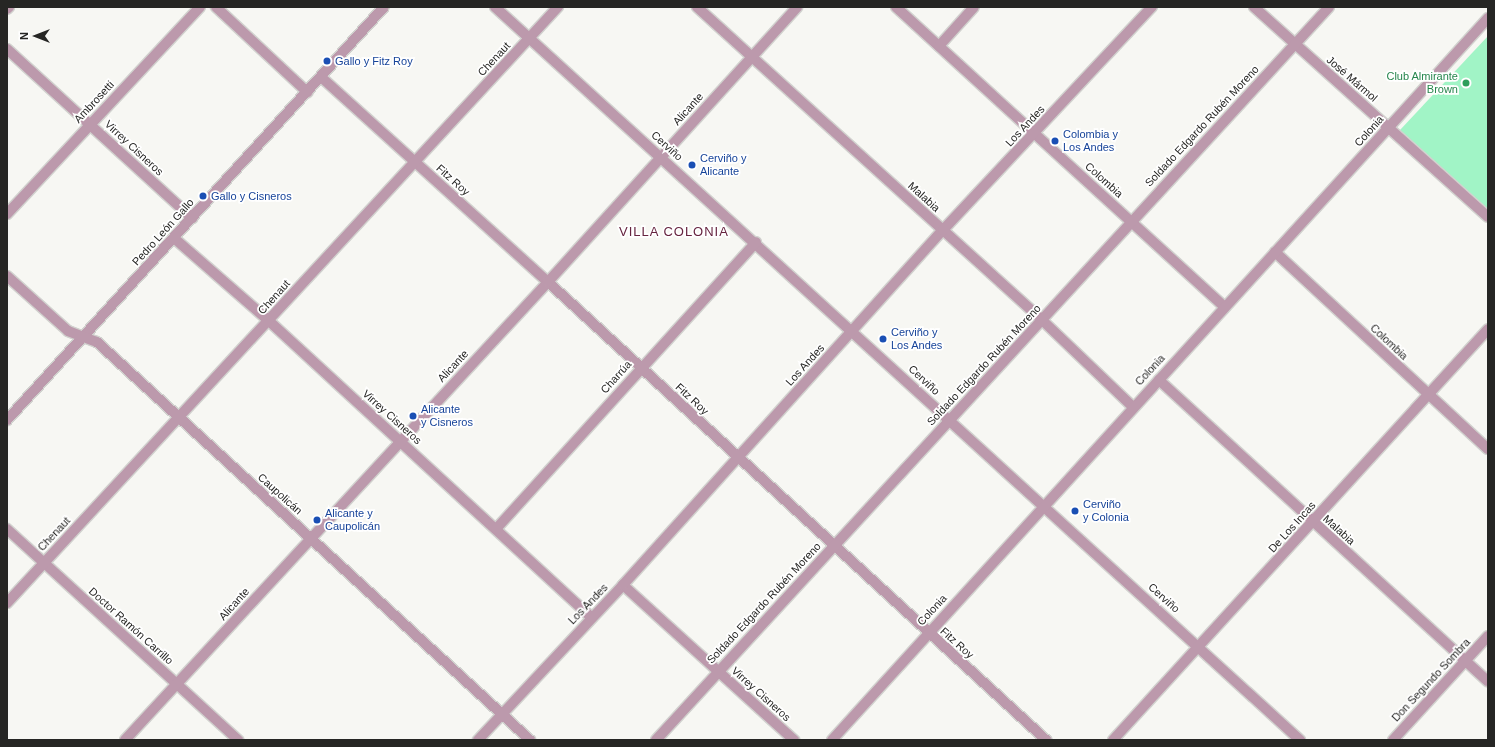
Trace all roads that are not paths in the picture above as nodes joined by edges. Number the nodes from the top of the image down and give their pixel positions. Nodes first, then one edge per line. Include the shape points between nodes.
1 (9, 7) edge
2 (200, 7) edge
3 (216, 7) edge
4 (384, 7) edge
5 (495, 7) edge
6 (558, 7) edge
7 (697, 7) edge
8 (797, 7) edge
9 (896, 7) edge
10 (974, 7) edge
11 (1152, 7) edge
12 (1254, 7) edge
13 (1329, 7) edge
14 (7, 9) edge
15 (1488, 18) edge
16 (530, 38) junction
17 (1295, 44) junction
18 (939, 46) junction
19 (7, 49) edge
20 (750, 57) junction
21 (320, 77) junction
22 (307, 92) junction
23 (90, 124) junction
24 (1389, 127) junction
25 (1035, 133) junction
26 (661, 157) junction
27 (415, 161) junction
28 (7, 214) edge
29 (1488, 217) edge
30 (192, 218) junction
31 (1130, 220) junction
32 (943, 230) junction
33 (174, 238) junction
34 (756, 242) junction
35 (1275, 252) junction
36 (7, 276) edge
37 (548, 282) junction
38 (1224, 307) junction
39 (1042, 320) junction
40 (269, 321) junction
41 (1488, 329) edge
42 (853, 330) junction
43 (84, 337) junction
44 (641, 368) junction
45 (1159, 380) junction
46 (1429, 395) junction
47 (1133, 407) junction
48 (179, 419) junction
49 (7, 420) edge
50 (949, 420) junction
51 (400, 441) junction
52 (1488, 449) edge
53 (738, 458) junction
54 (1044, 506) junction
55 (1313, 522) junction
56 (7, 529) edge
57 (496, 530) junction
58 (311, 537) junction
59 (834, 545) junction
60 (43, 562) junction
61 (623, 585) junction
62 (7, 603) edge
63 (591, 617) junction
64 (928, 633) junction
65 (1488, 636) edge
66 (1199, 647) junction
67 (1466, 660) junction
68 (718, 671) junction
69 (1488, 681) edge
70 (177, 685) junction
71 (502, 715) junction
72 (125, 740) edge
73 (238, 740) edge
74 (478, 740) edge
75 (530, 740) edge
76 (656, 740) edge
77 (794, 740) edge
78 (832, 740) edge
79 (1046, 740) edge
80 (1112, 740) edge
81 (1300, 740) edge
82 (1393, 740) edge

1 - 14 street
2 - 23 street, Ambrosetti
3 - 22 street
4 - 21 street, Pedro León Gallo
5 - 16 street, Cerviño
6 - 16 street, Chenaut
7 - 20 street, Malabia
8 - 20 street, Alicante
9 - 18 street, Colombia
10 - 18 street
11 - 25 street, Los Andes
12 - 17 street, José Mármol
13 - 17 street, Soldado Edgardo Rubén Moreno
15 - 24 street, Colonia
16 - 26 street, Cerviño
16 - 27 street, Chenaut
17 - 24 street, José Mármol
17 - 31 street, Soldado Edgardo Rubén Moreno
18 - 25 street, Colombia
19 - 23 street, Virrey Cisneros
20 - 26 street, Alicante
20 - 32 street, Malabia
21 - 22 street, Pedro León Gallo
21 - 27 street, Fitz Roy
22 - 30 street, Pedro León Gallo
23 - 28 street, Ambrosetti
23 - 30 street, Virrey Cisneros
24 - 29 street, José Mármol
24 - 35 street, Colonia
25 - 31 street, Colombia
25 - 32 street, Los Andes
26 - 34 street, Cerviño
26 - 37 street, Alicante
27 - 37 street, Fitz Roy
27 - 40 street, Chenaut
30 - 33 street, Pedro León Gallo
31 - 38 street, Colombia
31 - 39 street, Soldado Edgardo Rubén Moreno
32 - 39 street, Malabia
32 - 42 street, Los Andes
33 - 40 street, Virrey Cisneros
33 - 43 street, Pedro León Gallo
34 - 42 street, Cerviño
34 - 44 street, Charrúa
35 - 38 street, Colonia
35 - 46 street, Colombia
36 - 43 street, Caupolicán via 68,331
37 - 44 street, Fitz Roy
37 - 51 street, Alicante
38 - 45 street, Colonia
39 - 47 street, Malabia
39 - 50 street, Soldado Edgardo Rubén Moreno
40 - 48 street, Chenaut
40 - 51 street, Virrey Cisneros
41 - 46 street, De Los Incas
42 - 50 street, Cerviño
42 - 53 street, Los Andes
43 - 48 street, Caupolicán via 96,342
43 - 49 street, Pedro León Gallo
44 - 53 street, Fitz Roy
44 - 57 street, Charrúa
45 - 47 street, Colonia
45 - 55 street, Malabia
46 - 52 street, Colombia
46 - 55 street, De Los Incas
47 - 54 street, Colonia
48 - 58 street, Caupolicán
48 - 60 street, Chenaut
50 - 54 street, Cerviño
50 - 59 street, Soldado Edgardo Rubén Moreno
51 - 57 street, Virrey Cisneros
51 - 58 street, Alicante
53 - 59 street, Fitz Roy
53 - 61 street, Los Andes
54 - 64 street, Colonia
54 - 66 street, Cerviño
55 - 66 street, De Los Incas
55 - 67 street, Malabia
56 - 60 street, Doctor Ramón Carrillo
57 - 63 street, Virrey Cisneros
58 - 70 street, Alicante
58 - 71 street, Caupolicán
59 - 64 street, Fitz Roy
59 - 68 street, Soldado Edgardo Rubén Moreno
60 - 62 street, Chenaut
60 - 70 street, Doctor Ramón Carrillo
61 - 63 street, Los Andes
61 - 68 street, Virrey Cisneros
63 - 71 street, Los Andes
64 - 78 street, Colonia
64 - 79 street, Fitz Roy
65 - 67 street, Don Segundo Sombra
66 - 80 street, De Los Incas
66 - 81 street, Cerviño
67 - 69 street, Malabia
67 - 82 street, Don Segundo Sombra
68 - 76 street, Soldado Edgardo Rubén Moreno
68 - 77 street, Virrey Cisneros
70 - 72 street, Alicante
70 - 73 street, Doctor Ramón Carrillo
71 - 74 street, Los Andes
71 - 75 street, Caupolicán

